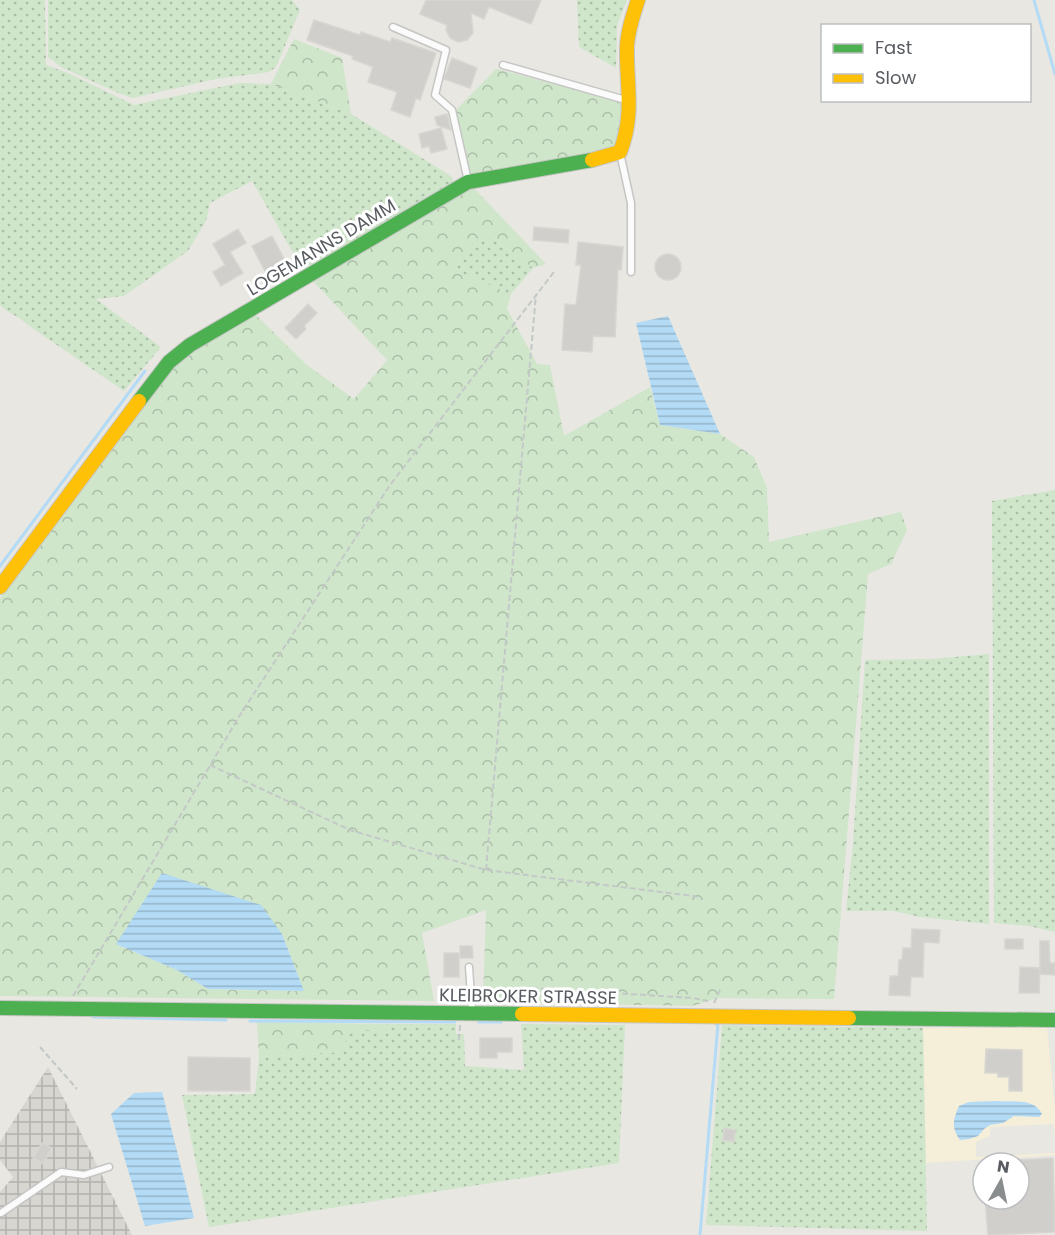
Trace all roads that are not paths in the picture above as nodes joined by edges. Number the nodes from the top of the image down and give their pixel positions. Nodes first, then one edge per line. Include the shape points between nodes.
1 (638, 0) edge
2 (393, 27) dead end
3 (502, 65) dead end
4 (630, 101) junction
5 (620, 152) junction
6 (468, 182) junction
7 (631, 272) dead end
8 (0, 587) edge
9 (470, 967) dead end
10 (0, 1008) edge
11 (472, 1013) junction
12 (1055, 1020) edge
13 (109, 1167) dead end
14 (2, 1213) edge

1 - 4 street via 627,45
2 - 6 lane via 446,50 435,95 452,110
3 - 4 lane
4 - 5 street via 629,126
5 - 6 street, LOGEMANNS DAMM
5 - 7 lane via 631,203
6 - 8 street, LOGEMANNS DAMM via 190,345 169,362
9 - 11 lane
10 - 11 street, KLEIBROKER STRASSE
11 - 12 street, KLEIBROKER STRASSE
13 - 14 lane via 84,1175 61,1172

